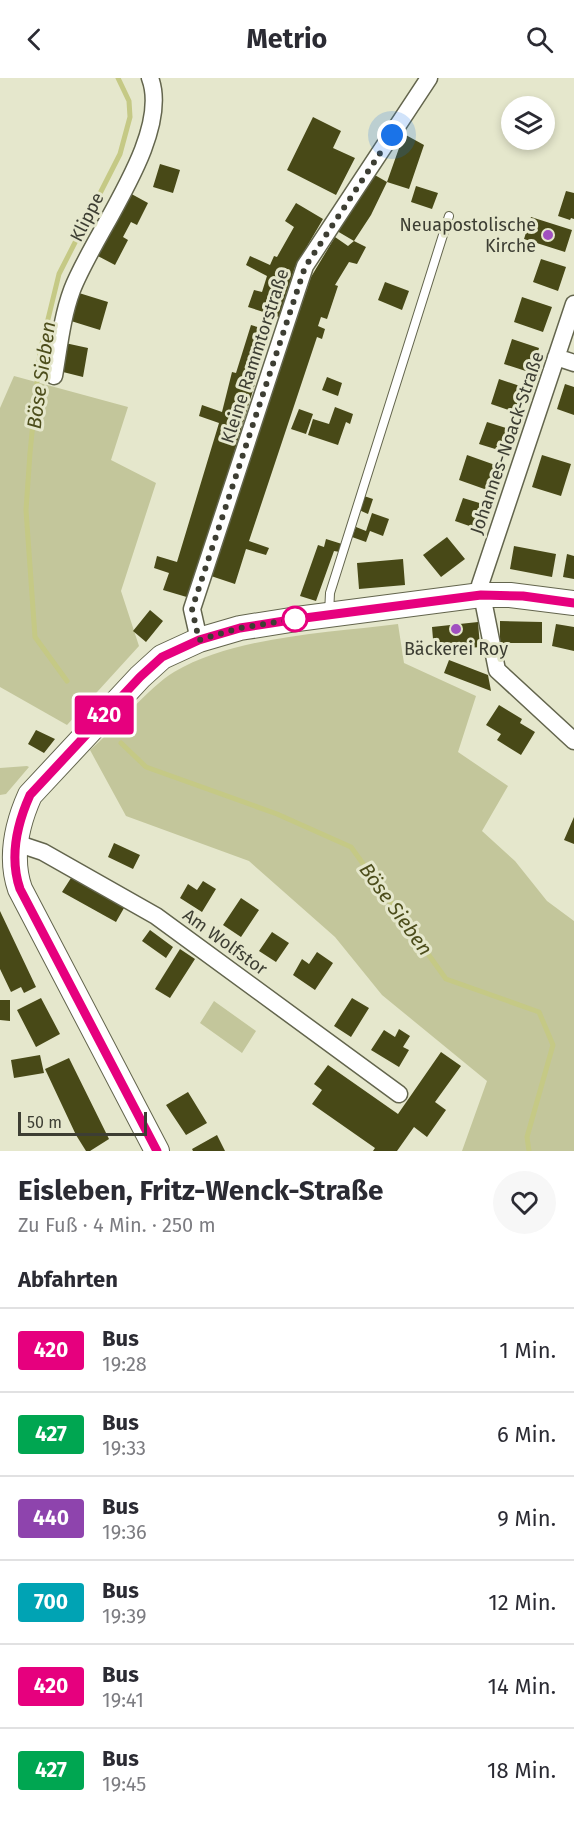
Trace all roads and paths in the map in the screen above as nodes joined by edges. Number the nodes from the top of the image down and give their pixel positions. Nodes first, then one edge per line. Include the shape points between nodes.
1 (150, 78) edge
2 (429, 78) edge
3 (449, 216) dead end
4 (574, 304) edge
5 (556, 357) junction
6 (574, 363) edge
7 (54, 376) dead end
8 (481, 595) junction
9 (574, 603) edge
10 (329, 615) junction
11 (199, 640) junction
12 (574, 741) edge
13 (10, 818) edge
14 (8, 846) edge
15 (399, 1094) dead end
16 (157, 1151) edge

1 - 7 street, Klippe via 155,102 146,142 74,284
2 - 11 street, Kleine Rammtorstraße via 305,267 192,609
3 - 10 lane via 330,592
4 - 5 street, Johannes-Noack-Straße
5 - 6 street
5 - 8 street, Johannes-Noack-Straße via 480,585
8 - 9 main road
8 - 10 main road
8 - 12 street via 497,670
10 - 11 main road via 240,628
11 - 13 main road via 162,657 140,677
13 - 14 main road
14 - 15 street, Am Wolfstor via 43,852 156,916
14 - 16 main road via 20,889

